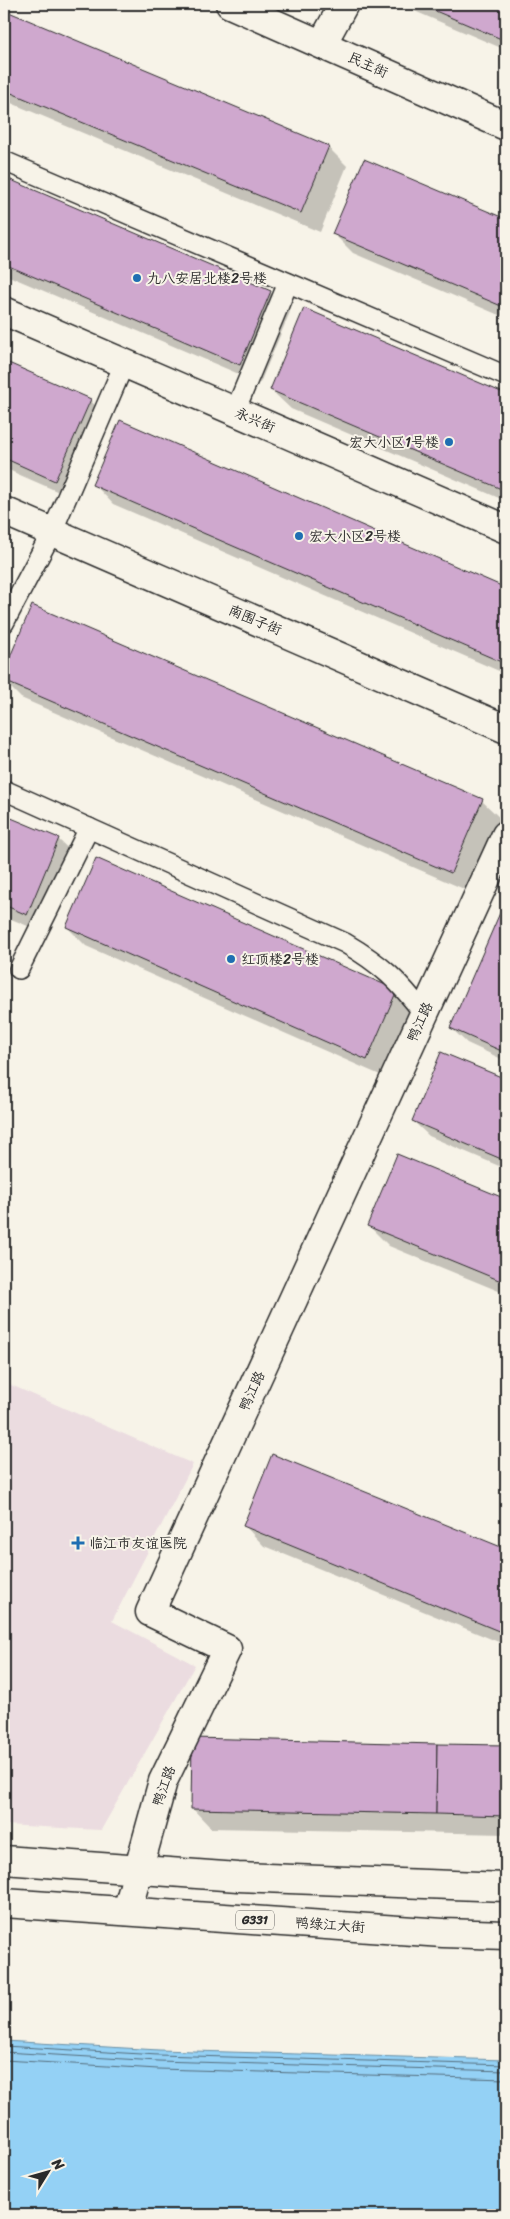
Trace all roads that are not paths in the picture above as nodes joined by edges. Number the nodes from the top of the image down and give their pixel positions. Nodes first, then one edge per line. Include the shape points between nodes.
1 (230, 4) edge
2 (344, 4) edge
3 (322, 44) junction
4 (506, 126) edge
5 (4, 161) edge
6 (288, 283) junction
7 (4, 312) edge
8 (124, 364) junction
9 (506, 376) edge
10 (235, 411) junction
11 (4, 511) edge
12 (506, 529) edge
13 (52, 532) junction
14 (4, 623) edge
15 (506, 729) edge
16 (4, 790) edge
17 (89, 828) junction
18 (506, 835) edge
19 (19, 969) dead end
20 (424, 1014) junction
21 (4, 1860) edge
22 (138, 1870) junction
23 (506, 1887) edge
24 (4, 1903) edge
25 (127, 1911) junction
26 (506, 1935) edge

1 - 3 main road, 民主街
2 - 3 main road
3 - 4 main road, 民主街
5 - 6 lane
6 - 9 lane
6 - 10 lane
7 - 8 main road, 永兴街
8 - 10 main road, 永兴街
8 - 13 lane
10 - 12 main road, 永兴街
11 - 13 main road, 南围子街
13 - 14 lane
13 - 15 main road, 南围子街
16 - 17 lane
17 - 19 lane
17 - 20 lane via 346,944 373,960 404,987
18 - 20 main road, 鸭江路
20 - 22 main road, 鸭江路 via 150,1612 227,1649 163,1781
21 - 22 main road
22 - 23 main road
22 - 25 main road, 鸭江路
24 - 25 main road, 鸭绿江大街 / G331
25 - 26 main road, 鸭绿江大街 / G331

